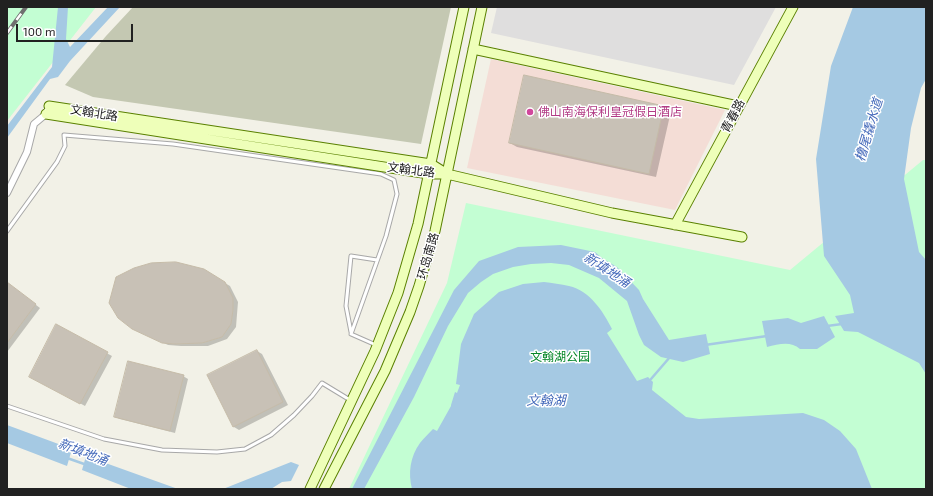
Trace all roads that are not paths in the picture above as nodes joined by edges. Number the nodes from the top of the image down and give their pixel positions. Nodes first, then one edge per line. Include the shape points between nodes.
1 (464, 7) edge
2 (482, 7) edge
3 (792, 7) edge
4 (473, 49) junction
5 (738, 106) junction
6 (48, 110) junction
7 (431, 164) junction
8 (429, 174) junction
9 (447, 174) junction
10 (7, 193) edge
11 (675, 225) junction
12 (7, 231) edge
13 (742, 238) dead end
14 (377, 260) junction
15 (351, 334) junction
16 (377, 346) junction
17 (351, 401) junction
18 (7, 406) edge
19 (310, 489) edge
20 (324, 489) edge

1 - 7 street, 环岛南路
2 - 4 street, 环岛南路
3 - 5 street, 青春路
4 - 5 street
4 - 9 street, 环岛南路
5 - 11 street, 青春路
6 - 7 street, 文翰北路
6 - 8 street, 文翰北路
6 - 10 street via 34,124 27,152
7 - 8 street, 环岛南路
7 - 9 street, 文翰北路
8 - 9 street, 文翰北路
8 - 16 street, 环岛南路 via 406,267
9 - 11 street via 612,213
9 - 20 street, 环岛南路 via 435,231 410,312 385,371
11 - 13 street
12 - 14 lane via 57,162 65,146 64,135 173,144 381,174 394,180 397,194
14 - 15 lane
14 - 15 lane via 351,256 346,306
15 - 16 lane
16 - 17 street, 环岛南路
17 - 18 lane via 322,383 294,415 271,435 245,449 217,452 162,450 104,439
17 - 19 street, 环岛南路

